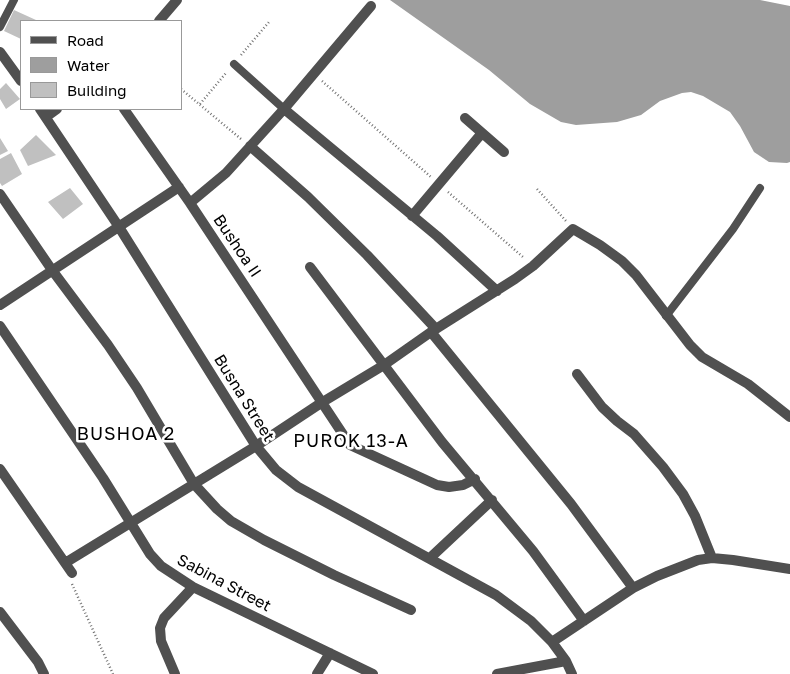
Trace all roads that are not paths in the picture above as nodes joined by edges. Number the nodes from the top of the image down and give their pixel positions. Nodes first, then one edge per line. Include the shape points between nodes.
1 (14, 0) edge
2 (177, 0) edge
3 (370, 6) dead end
4 (160, 20) edge
5 (0, 27) edge
6 (0, 52) edge
7 (234, 64) dead end
8 (20, 80) edge
9 (284, 108) junction
10 (125, 110) edge
11 (43, 113) edge
12 (465, 118) dead end
13 (482, 133) junction
14 (250, 146) junction
15 (504, 152) dead end
16 (179, 187) junction
17 (760, 188) dead end
18 (0, 194) edge
19 (190, 203) junction
20 (412, 216) junction
21 (119, 227) junction
22 (310, 268) dead end
23 (52, 270) junction
24 (497, 291) junction
25 (0, 305) edge
26 (666, 316) junction
27 (0, 326) edge
28 (434, 330) junction
29 (384, 365) junction
30 (577, 374) dead end
31 (321, 403) junction
32 (790, 417) edge
33 (256, 446) junction
34 (0, 469) edge
35 (475, 479) junction
36 (194, 484) junction
37 (492, 500) junction
38 (131, 523) junction
39 (430, 558) junction
40 (712, 558) junction
41 (65, 563) junction
42 (790, 569) edge
43 (72, 573) road end
44 (193, 588) junction
45 (633, 588) junction
46 (411, 610) dead end
47 (0, 612) edge
48 (584, 621) junction
49 (552, 642) junction
50 (330, 653) junction
51 (566, 661) junction
52 (44, 674) edge
53 (175, 674) edge
54 (318, 674) edge
55 (373, 674) edge
56 (497, 674) edge
57 (572, 674) edge

1 - 5 lane
2 - 4 street
3 - 9 street
6 - 8 street
7 - 9 lane
9 - 14 street
9 - 20 street
10 - 16 street, Bushoa II
11 - 21 street, Busna Street
12 - 13 street
13 - 15 street
13 - 20 street
14 - 19 street via 226,173
14 - 28 street via 308,196 367,255
16 - 19 street, Bushoa II
16 - 21 street
17 - 26 lane via 733,229
18 - 23 street
19 - 31 street, Bushoa II
20 - 24 street
21 - 23 street
21 - 33 street, Busna Street
22 - 29 street
23 - 25 street
23 - 36 street via 137,388
24 - 26 street via 533,266 573,229 622,262
24 - 28 street
26 - 32 street via 702,357 748,384
27 - 38 street, Sabina Street
28 - 29 street
28 - 45 street
29 - 31 street
29 - 35 street via 442,442
30 - 40 street via 602,407 634,434 683,494
31 - 33 street
31 - 35 street, Bushoa II via 344,438 354,447 437,485 463,485
33 - 36 street
33 - 39 street, Busna Street via 276,470 298,487
34 - 41 street
35 - 37 street
36 - 38 street
36 - 46 street via 231,521 334,575
37 - 39 street
37 - 48 street
38 - 41 street
38 - 44 street, Sabina Street via 150,554
39 - 49 street, Busna Street via 515,608
40 - 42 street
40 - 45 street via 679,566
41 - 43 street
44 - 50 street, Sabina Street
44 - 53 street via 164,618 160,628
45 - 48 street
47 - 52 street
48 - 49 street
49 - 51 street, Busna Street
50 - 54 street
50 - 55 street, Sabina Street
51 - 56 street
51 - 57 street, Busna Street

